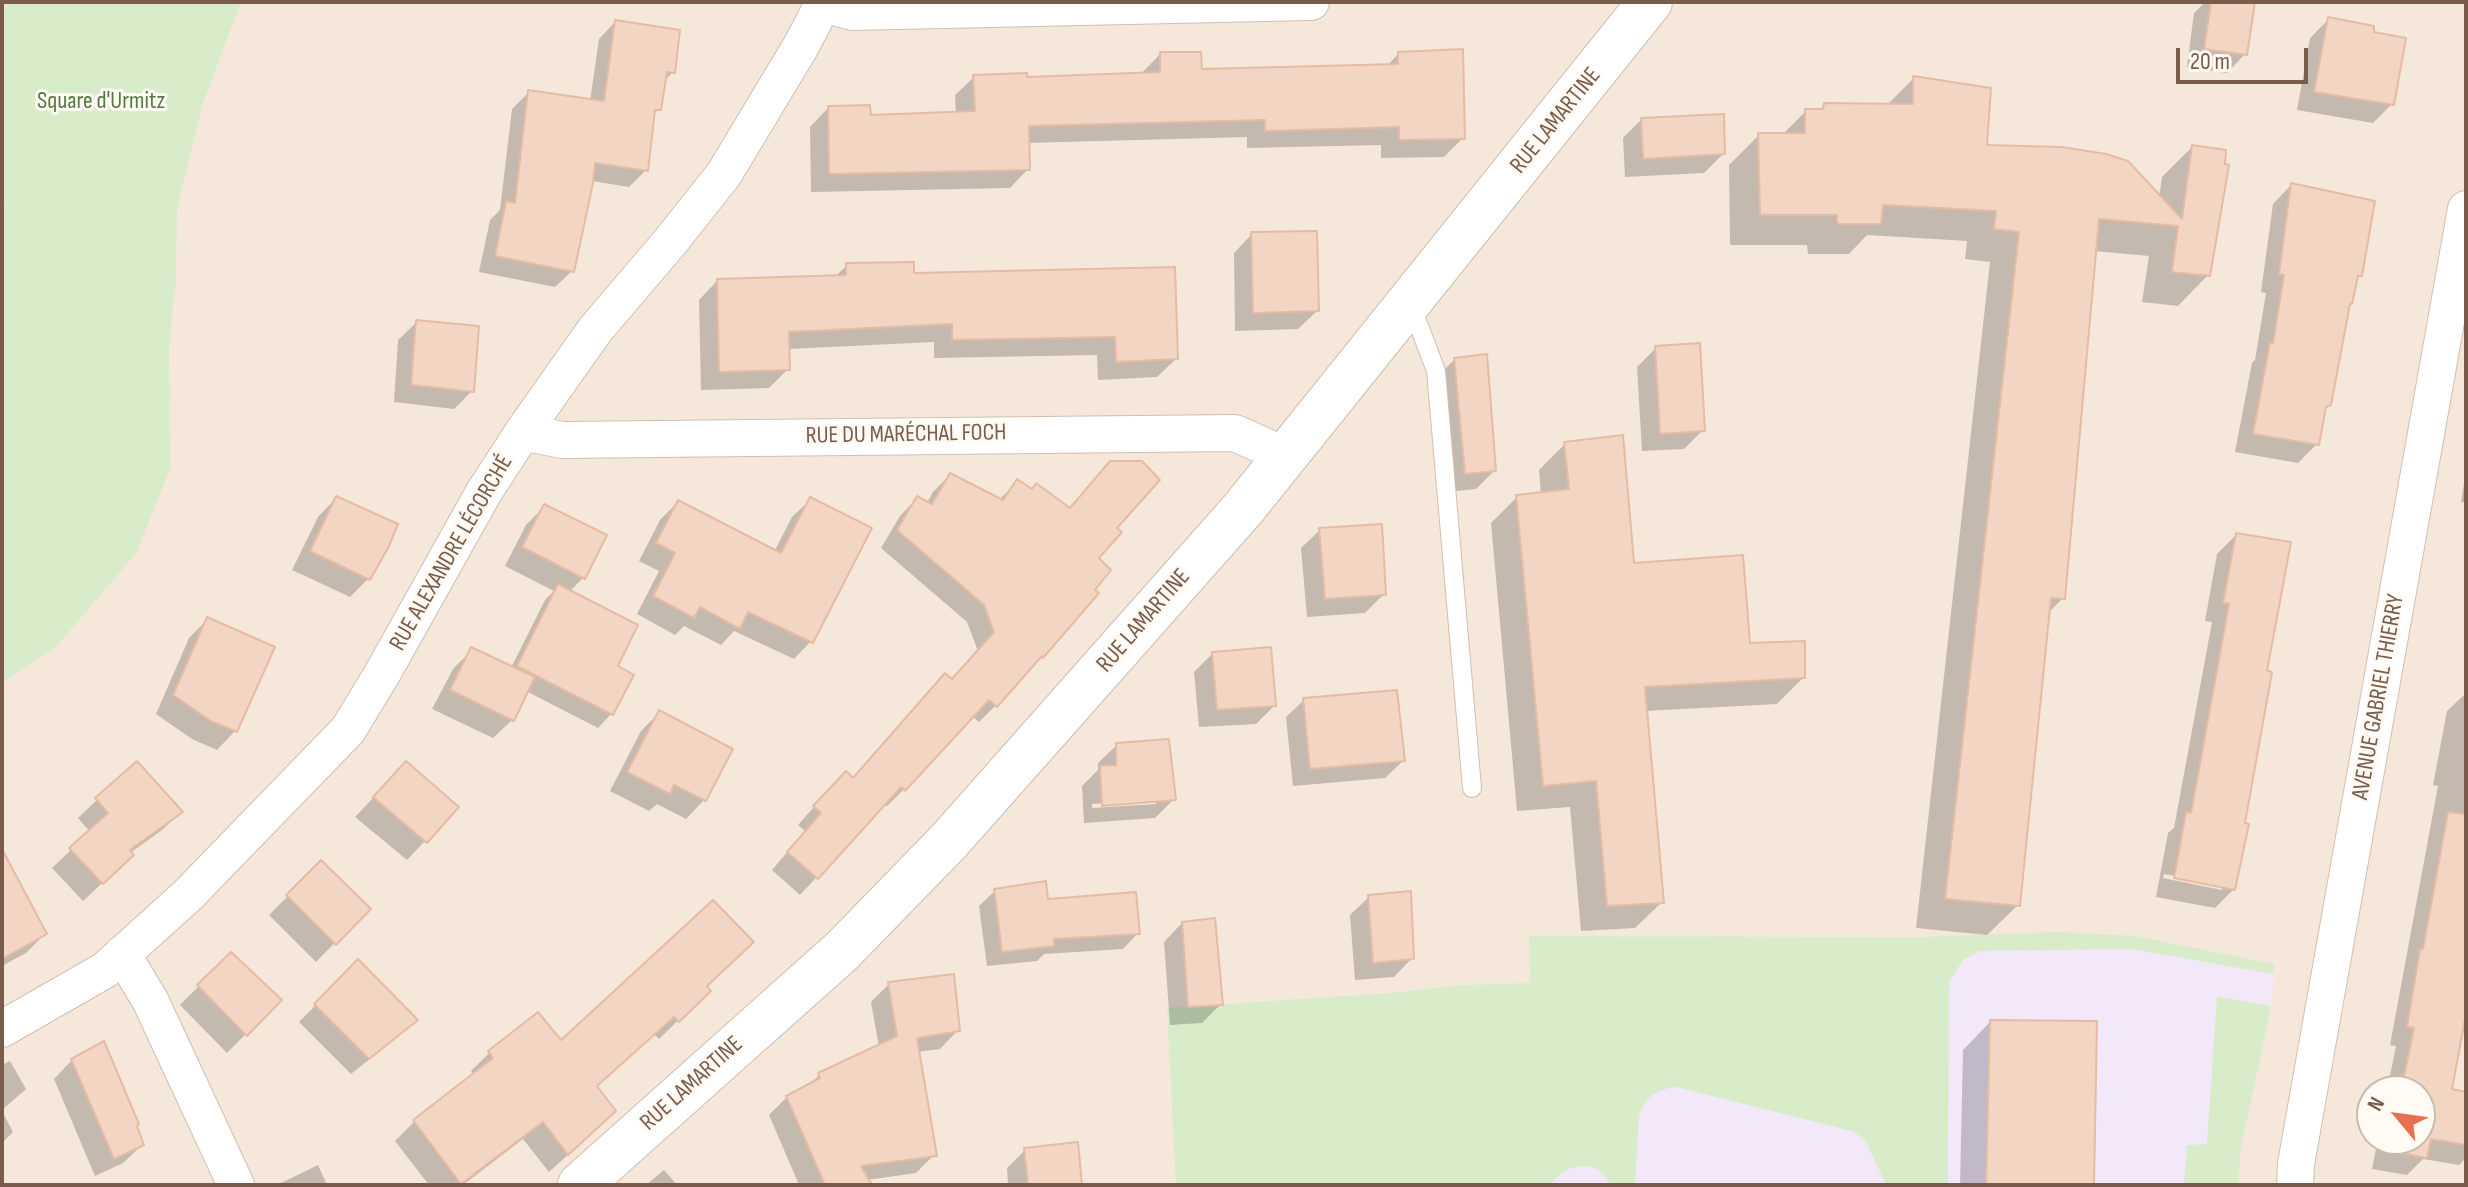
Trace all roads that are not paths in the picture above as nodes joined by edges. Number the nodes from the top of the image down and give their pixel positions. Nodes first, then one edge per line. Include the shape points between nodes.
1 (1311, 2) edge
2 (824, 3) edge
3 (1636, 6) edge
4 (2466, 209) edge
5 (1411, 302) junction
6 (523, 432) junction
7 (1284, 455) junction
8 (1472, 788) dead end
9 (122, 954) junction
10 (2, 1029) edge
11 (236, 1185) edge
12 (580, 1185) edge
13 (2295, 1185) edge

1 - 2 street via 853,12
2 - 6 street, RUE ALEXANDRE LÉCORCHÉ via 724,174 595,330
3 - 5 street, RUE LAMARTINE
4 - 13 street, AVENUE GABRIEL THIERRY
5 - 7 street, RUE LAMARTINE
5 - 8 lane via 1436,371
6 - 7 street, RUE DU MARÉCHAL FOCH via 562,440 1235,433
6 - 9 street, RUE ALEXANDRE LÉCORCHÉ via 348,730 188,895
7 - 12 street, RUE LAMARTINE via 1243,509 949,841 842,951
9 - 10 street, RUE ALEXANDRE LÉCORCHÉ via 105,970
9 - 11 street via 150,1000

